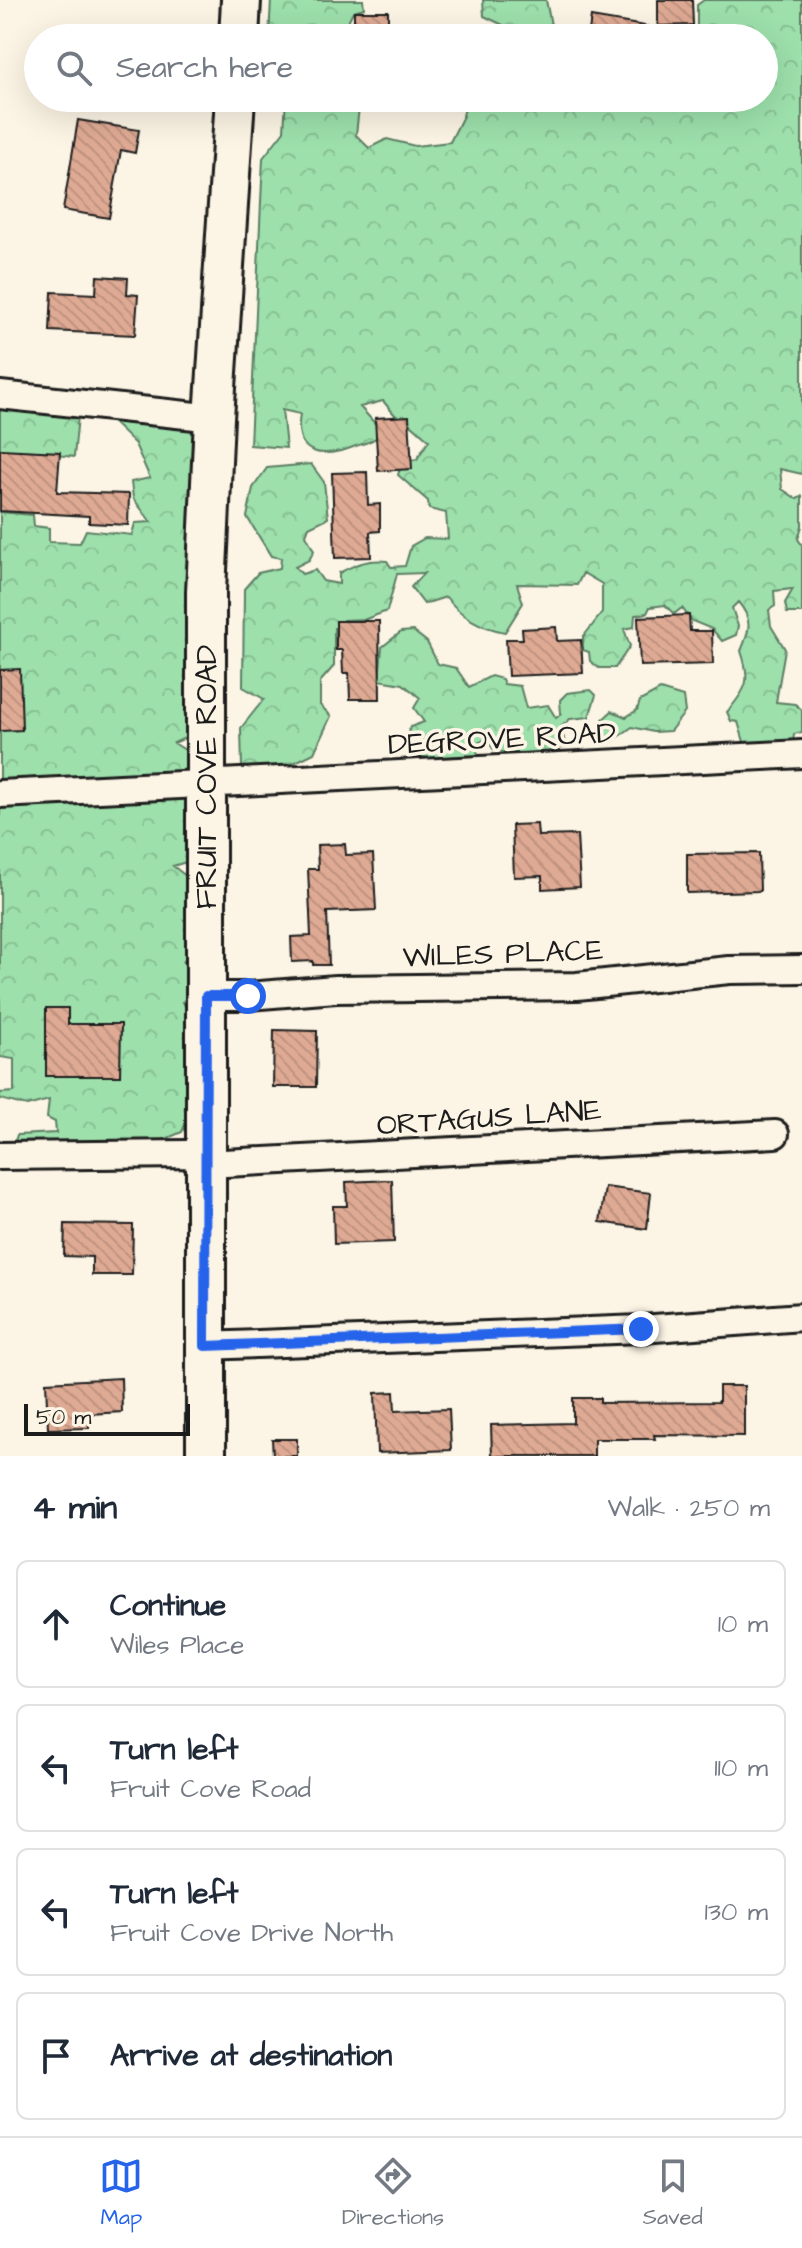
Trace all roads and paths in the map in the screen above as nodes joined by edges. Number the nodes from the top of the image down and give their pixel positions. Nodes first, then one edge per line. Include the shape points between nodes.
1 (241, 0) edge
2 (240, 24) edge
3 (234, 112) edge
4 (0, 395) edge
5 (214, 418) junction
6 (802, 754) edge
7 (205, 785) junction
8 (0, 794) edge
9 (802, 969) edge
10 (206, 996) junction
11 (775, 1134) dead end
12 (0, 1156) edge
13 (206, 1164) junction
14 (802, 1317) edge
15 (205, 1346) junction
16 (206, 1456) edge

1 - 2 street
3 - 5 street, FRUIT COVE ROAD
4 - 5 street
5 - 7 street, FRUIT COVE ROAD
6 - 7 street, DEGROVE ROAD
7 - 8 street, DEGROVE ROAD
7 - 10 street, FRUIT COVE ROAD
9 - 10 street, WILES PLACE via 729,970 577,986
10 - 13 street, FRUIT COVE ROAD
11 - 13 street, ORTAGUS LANE
12 - 13 street, ORTAGUS LANE via 188,1154
13 - 15 street, FRUIT COVE ROAD
14 - 15 street via 625,1330
15 - 16 street, FRUIT COVE ROAD

